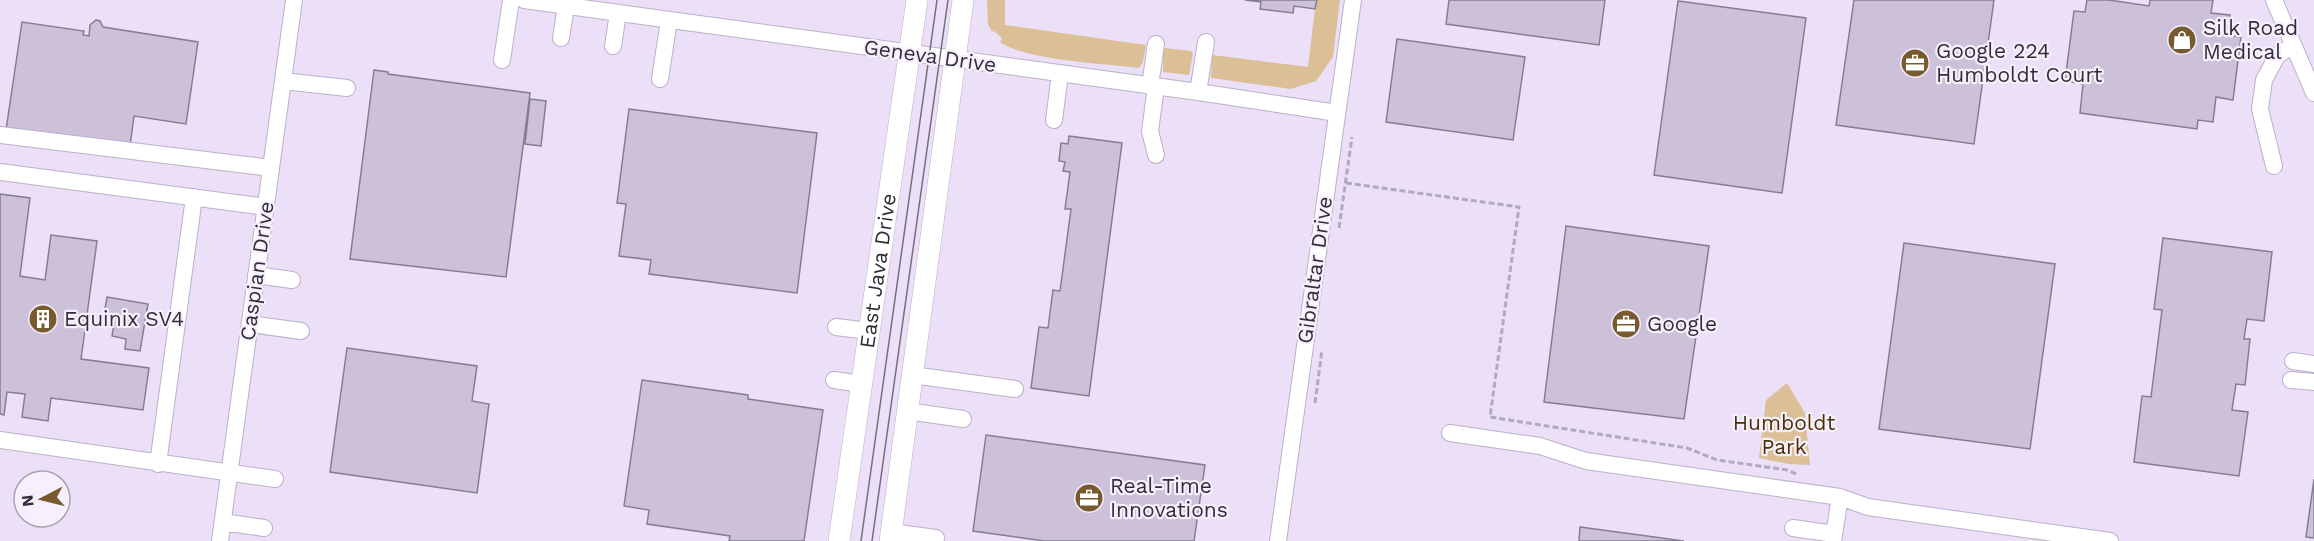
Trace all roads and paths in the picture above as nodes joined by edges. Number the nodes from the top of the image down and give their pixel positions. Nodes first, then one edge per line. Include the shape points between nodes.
1 (294, 0) edge
2 (510, 0) edge
3 (524, 0) edge
4 (916, 0) edge
5 (963, 0) edge
6 (1353, 0) edge
7 (2274, 0) edge
8 (566, 6) junction
9 (612, 8) edge
10 (669, 20) junction
11 (561, 38) dead end
12 (1206, 42) dead end
13 (1155, 44) dead end
14 (2293, 45) junction
15 (613, 46) dead end
16 (908, 53) junction
17 (502, 60) dead end
18 (954, 60) junction
19 (2302, 64) junction
20 (2271, 67) junction
21 (1060, 74) junction
22 (660, 79) dead end
23 (283, 81) junction
24 (1153, 86) junction
25 (347, 88) dead end
26 (1198, 92) junction
27 (2314, 93) edge
28 (1336, 113) junction
29 (1053, 120) dead end
30 (0, 135) edge
31 (1156, 155) dead end
32 (2274, 166) dead end
33 (271, 168) junction
34 (0, 172) edge
35 (1346, 183) dead end
36 (194, 197) junction
37 (266, 207) junction
38 (256, 275) junction
39 (292, 280) dead end
40 (250, 324) junction
41 (836, 327) dead end
42 (301, 331) dead end
43 (869, 331) junction
44 (2293, 361) dead end
45 (2314, 364) edge
46 (912, 375) junction
47 (834, 380) dead end
48 (2290, 380) dead end
49 (2314, 382) edge
50 (861, 384) junction
51 (1015, 389) dead end
52 (907, 411) junction
53 (963, 419) dead end
54 (1450, 433) dead end
55 (0, 440) edge
56 (158, 464) junction
57 (229, 472) junction
58 (1799, 475) dead end
59 (275, 479) dead end
60 (1840, 497) junction
61 (223, 522) junction
62 (264, 528) dead end
63 (1793, 528) dead end
64 (891, 537) edge
65 (936, 538) dead end
66 (1834, 538) edge
67 (220, 541) edge
68 (839, 541) edge
69 (1278, 541) edge
70 (2110, 541) edge

1 - 23 street, Caspian Drive
2 - 17 street
3 - 8 street, Geneva Drive
4 - 16 main road, East Java Drive
5 - 18 main road
6 - 28 street, Gibraltar Drive
7 - 14 street
8 - 9 street, Geneva Drive
8 - 11 street
9 - 10 street, Geneva Drive
9 - 15 street
10 - 16 street, Geneva Drive
10 - 22 street
12 - 26 street
13 - 24 street
14 - 19 street
14 - 20 street via 2277,56
16 - 18 street, Geneva Drive
16 - 43 main road, East Java Drive
18 - 21 street, Geneva Drive
18 - 46 main road
19 - 20 street via 2281,70
19 - 27 street
20 - 32 street via 2264,80 2260,109
21 - 24 street, Geneva Drive
21 - 29 street
23 - 25 street
23 - 33 street, Caspian Drive
24 - 26 street, Geneva Drive
24 - 31 street via 1150,131
26 - 28 street, Geneva Drive
28 - 69 street, Gibraltar Drive
30 - 33 street
33 - 37 street, Caspian Drive
34 - 36 street
35 - 58 path via 1519,207 1490,417 1687,448 1716,460
36 - 37 street
36 - 56 street
37 - 38 street, Caspian Drive
38 - 39 street
38 - 40 street, Caspian Drive
40 - 42 street
40 - 57 street, Caspian Drive
41 - 43 street
43 - 50 main road, East Java Drive
44 - 45 street
46 - 51 street
46 - 52 main road
47 - 50 street
48 - 49 street
50 - 68 main road, East Java Drive
52 - 53 street
52 - 64 main road
54 - 60 street via 1540,446 1586,461
55 - 56 street
56 - 57 street
57 - 59 street
57 - 61 street, Caspian Drive
60 - 66 street
60 - 70 street via 1868,507
61 - 62 street
61 - 67 street, Caspian Drive
63 - 66 street
64 - 65 street

